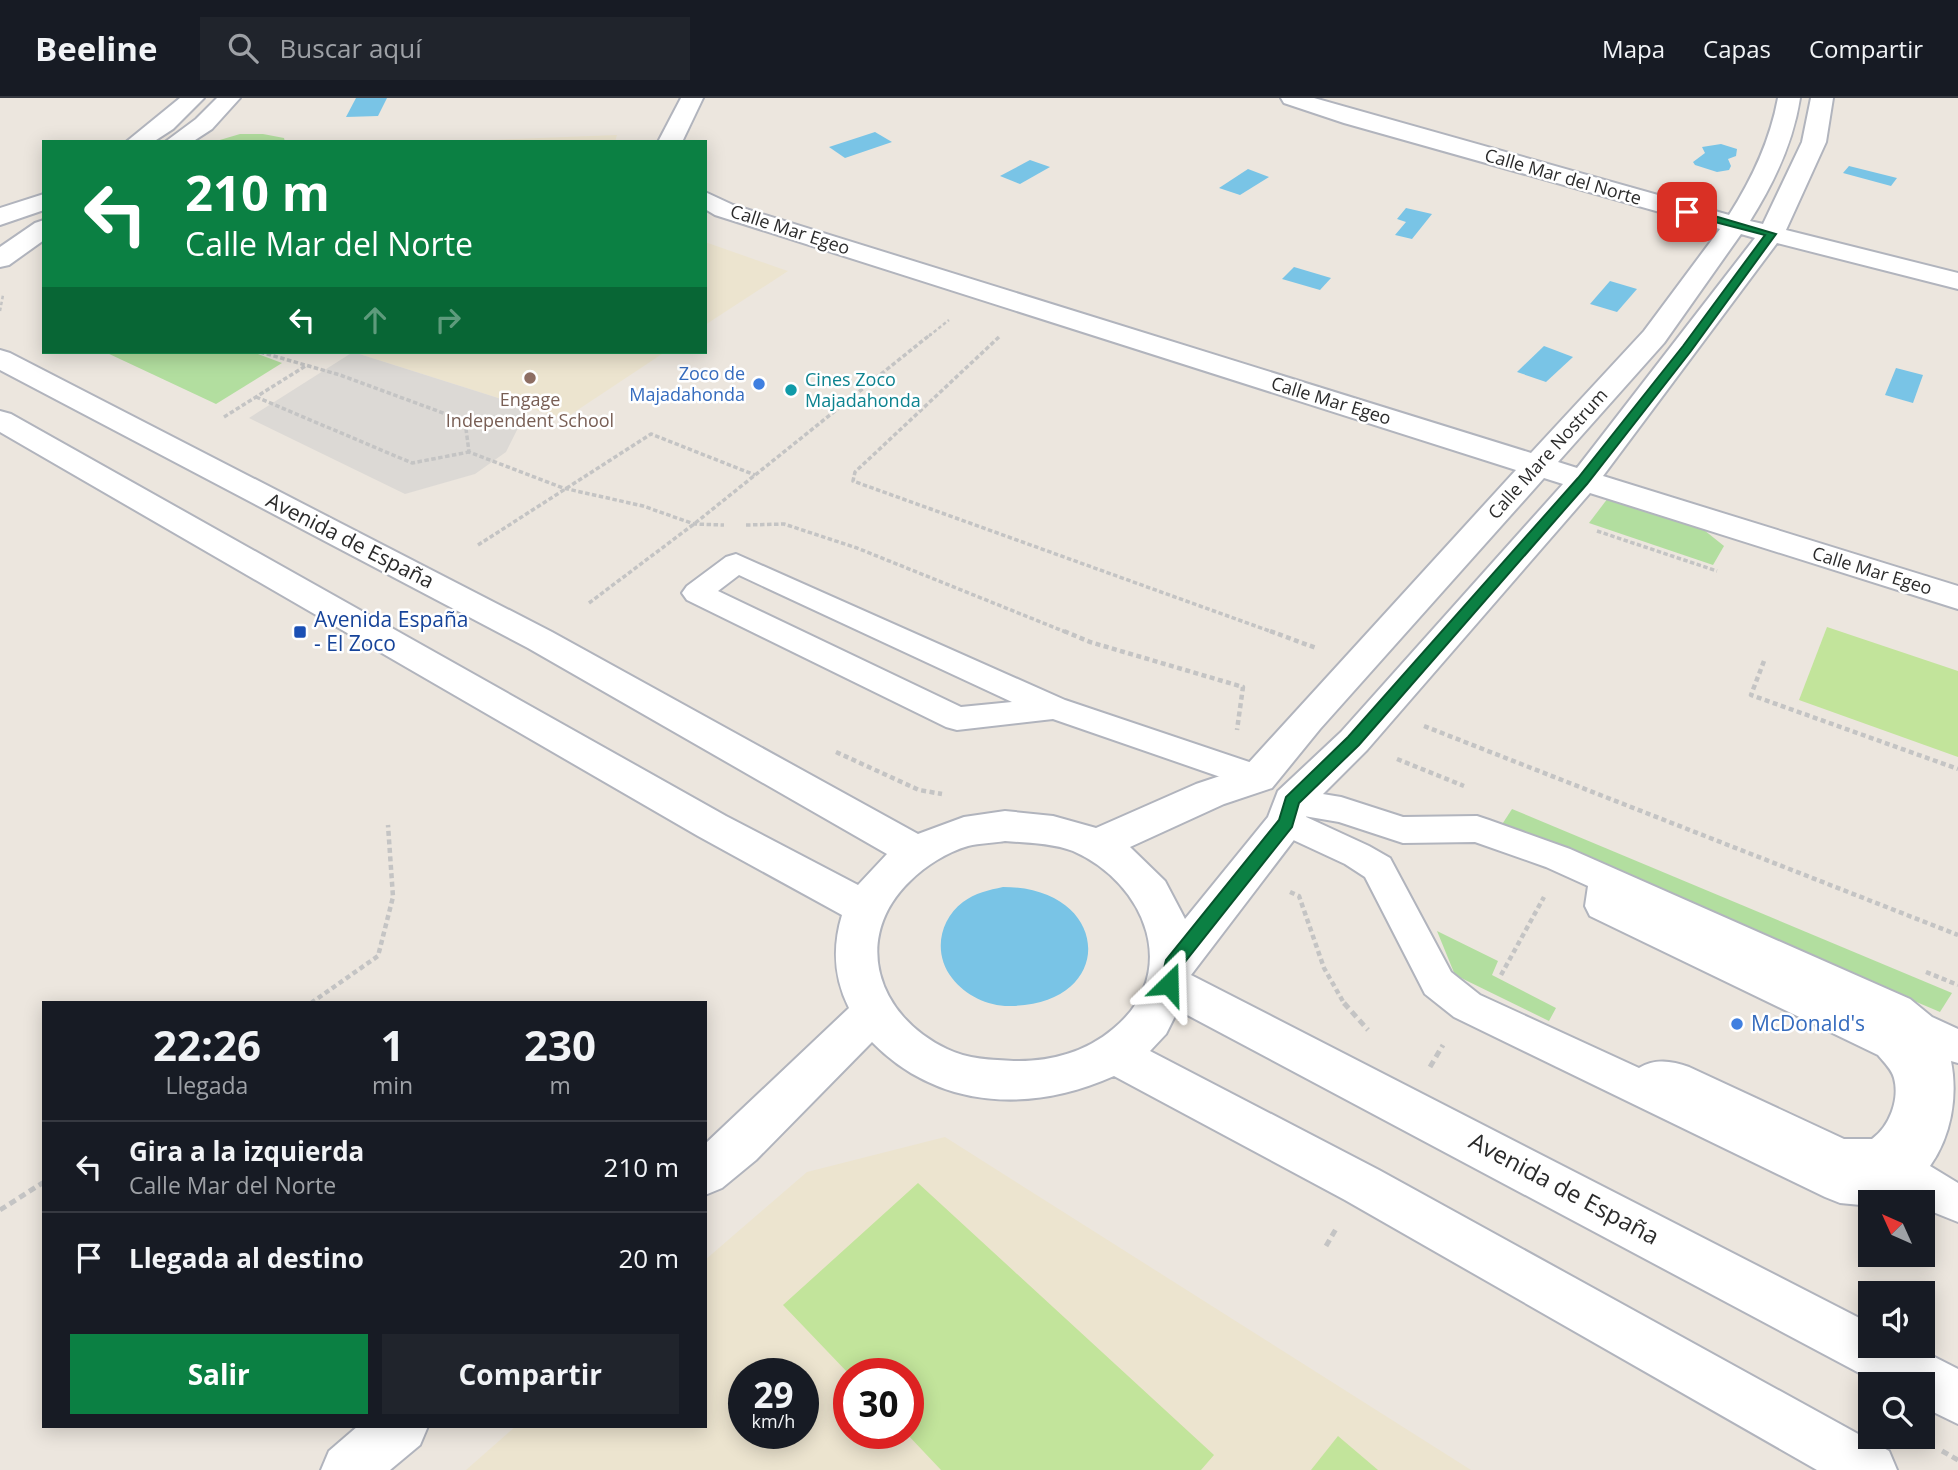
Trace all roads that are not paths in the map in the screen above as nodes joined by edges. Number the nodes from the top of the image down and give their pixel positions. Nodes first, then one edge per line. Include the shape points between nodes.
1 (193, 98) edge
2 (229, 98) edge
3 (692, 98) edge
4 (1292, 98) edge
5 (1789, 98) edge
6 (1822, 98) edge
7 (140, 140) edge
8 (179, 140) edge
9 (671, 140) edge
10 (707, 201) edge
11 (42, 202) edge
12 (0, 217) edge
13 (1735, 225) junction
14 (42, 229) edge
15 (1771, 234) junction
16 (0, 259) edge
17 (1958, 281) edge
18 (0, 359) edge
19 (0, 419) edge
20 (1537, 466) junction
21 (1583, 481) junction
22 (1958, 598) edge
23 (1054, 708) junction
24 (1258, 778) junction
25 (1289, 812) junction
26 (1403, 830) junction
27 (1096, 845) junction
28 (918, 853) junction
29 (1378, 868) junction
30 (1606, 880) junction
31 (864, 908) junction
32 (1170, 974) junction
33 (873, 1013) junction
34 (1909, 1020) junction
35 (1958, 1048) edge
36 (1115, 1054) junction
37 (1620, 1077) junction
38 (1903, 1170) junction
39 (707, 1171) edge
40 (1958, 1203) edge
41 (1958, 1397) edge
42 (399, 1428) edge
43 (348, 1470) edge
44 (1870, 1470) edge

1 - 7 street
2 - 8 street via 204,124
3 - 9 street
4 - 13 street, Calle Mar del Norte
5 - 13 street, Calle Mare Nostrum via 1784,127 1759,187
6 - 15 street, Calle Mare Nostrum via 1814,142
10 - 20 street, Calle Mar Egeo via 748,218
11 - 12 street
13 - 15 street, Calle Mar del Norte
13 - 20 street, Calle Mare Nostrum via 1654,337
14 - 16 street
15 - 17 street, Calle Mar del Norte
15 - 21 street, Calle Mare Nostrum
18 - 28 street, Avenida de España via 540,640
19 - 31 street via 712,826
20 - 21 street, Calle Mar Egeo
20 - 24 street, Calle Mare Nostrum
21 - 22 street, Calle Mar Egeo
21 - 25 street, Calle Mare Nostrum
23 - 23 lane via 736,562 698,593 957,719
23 - 24 lane
24 - 25 street via 1277,774 1292,781 1297,793
24 - 27 street via 1210,794
25 - 26 lane via 1342,810
25 - 29 lane
25 - 32 street, Calle Mare Nostrum
26 - 29 lane
26 - 30 lane via 1477,829
27 - 28 street via 1052,830 1005,826 959,834
27 - 32 street via 1129,867 1154,895 1170,929
28 - 31 street via 886,877
29 - 37 lane via 1438,983 1448,993
30 - 34 lane
30 - 37 lane via 1603,906 1892,1042 1909,1064 1917,1085 1908,1126 1897,1143 1880,1157 1866,1159 1847,1158 1794,1137 1675,1079
31 - 33 street, Calle Mare Nostrum via 855,943 858,978
32 - 36 street, Calle Mare Nostrum via 1150,1022
32 - 41 street, Avenida de España
33 - 36 street, Calle Mare Nostrum via 901,1043 938,1066 982,1079 1029,1082 1075,1073
33 - 39 street
34 - 35 lane
34 - 38 lane via 1932,1059 1936,1085 1919,1150
36 - 44 street via 1362,1185
37 - 38 lane via 1840,1184 1880,1186
38 - 40 lane via 1931,1191
42 - 43 street

